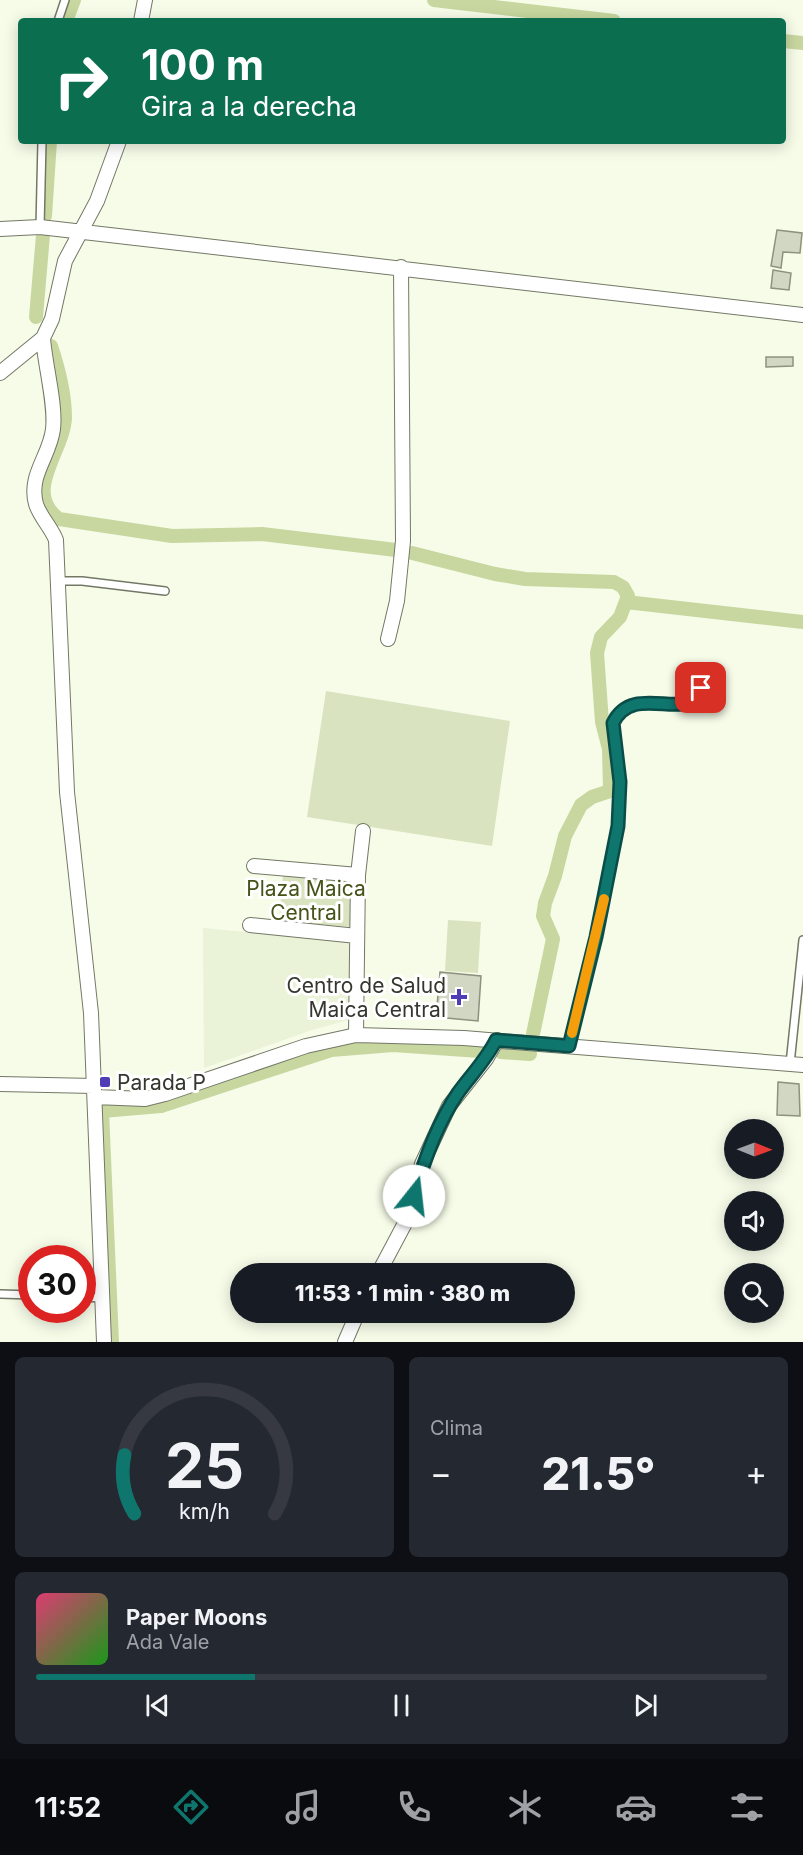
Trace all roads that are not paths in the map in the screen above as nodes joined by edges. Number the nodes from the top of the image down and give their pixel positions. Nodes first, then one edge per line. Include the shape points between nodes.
1 (65, 0) edge
2 (145, 0) edge
3 (59, 18) edge
4 (142, 18) edge
5 (42, 144) edge
6 (118, 144) edge
7 (40, 227) junction
8 (0, 230) edge
9 (81, 232) junction
10 (401, 267) junction
11 (803, 315) edge
12 (43, 338) junction
13 (0, 373) edge
14 (58, 581) junction
15 (165, 591) dead end
16 (388, 639) dead end
17 (701, 688) dead end
18 (363, 831) dead end
19 (254, 866) dead end
20 (358, 875) junction
21 (250, 925) dead end
22 (357, 936) junction
23 (803, 940) edge
24 (356, 1035) junction
25 (496, 1040) junction
26 (569, 1046) junction
27 (797, 1064) edge
28 (0, 1084) edge
29 (95, 1092) junction
30 (384, 1263) edge
31 (0, 1294) edge
32 (18, 1295) edge
33 (96, 1298) edge
34 (102, 1298) junction
35 (353, 1323) edge
36 (104, 1342) edge
37 (345, 1342) edge

1 - 3 lane
2 - 4 street
5 - 7 lane
6 - 9 street
7 - 8 street
7 - 9 street
9 - 10 street
9 - 12 street via 65,261 52,319
10 - 11 street
10 - 16 street via 402,550
12 - 13 street
12 - 14 street via 53,430 35,475 34,488 41,516 56,540
14 - 15 lane
14 - 29 street via 67,792 91,1013
17 - 26 lane via 693,702 675,706 644,703 625,708 613,723 620,782 618,826
18 - 20 street
19 - 20 street
20 - 22 street
21 - 22 street
22 - 24 street
23 - 27 lane
24 - 25 street
24 - 29 street via 306,1046 145,1099
25 - 26 street
25 - 30 street via 449,1106 422,1164 404,1225
26 - 27 street
28 - 29 street
29 - 34 street
31 - 32 lane
33 - 34 lane
34 - 36 street
35 - 37 street

